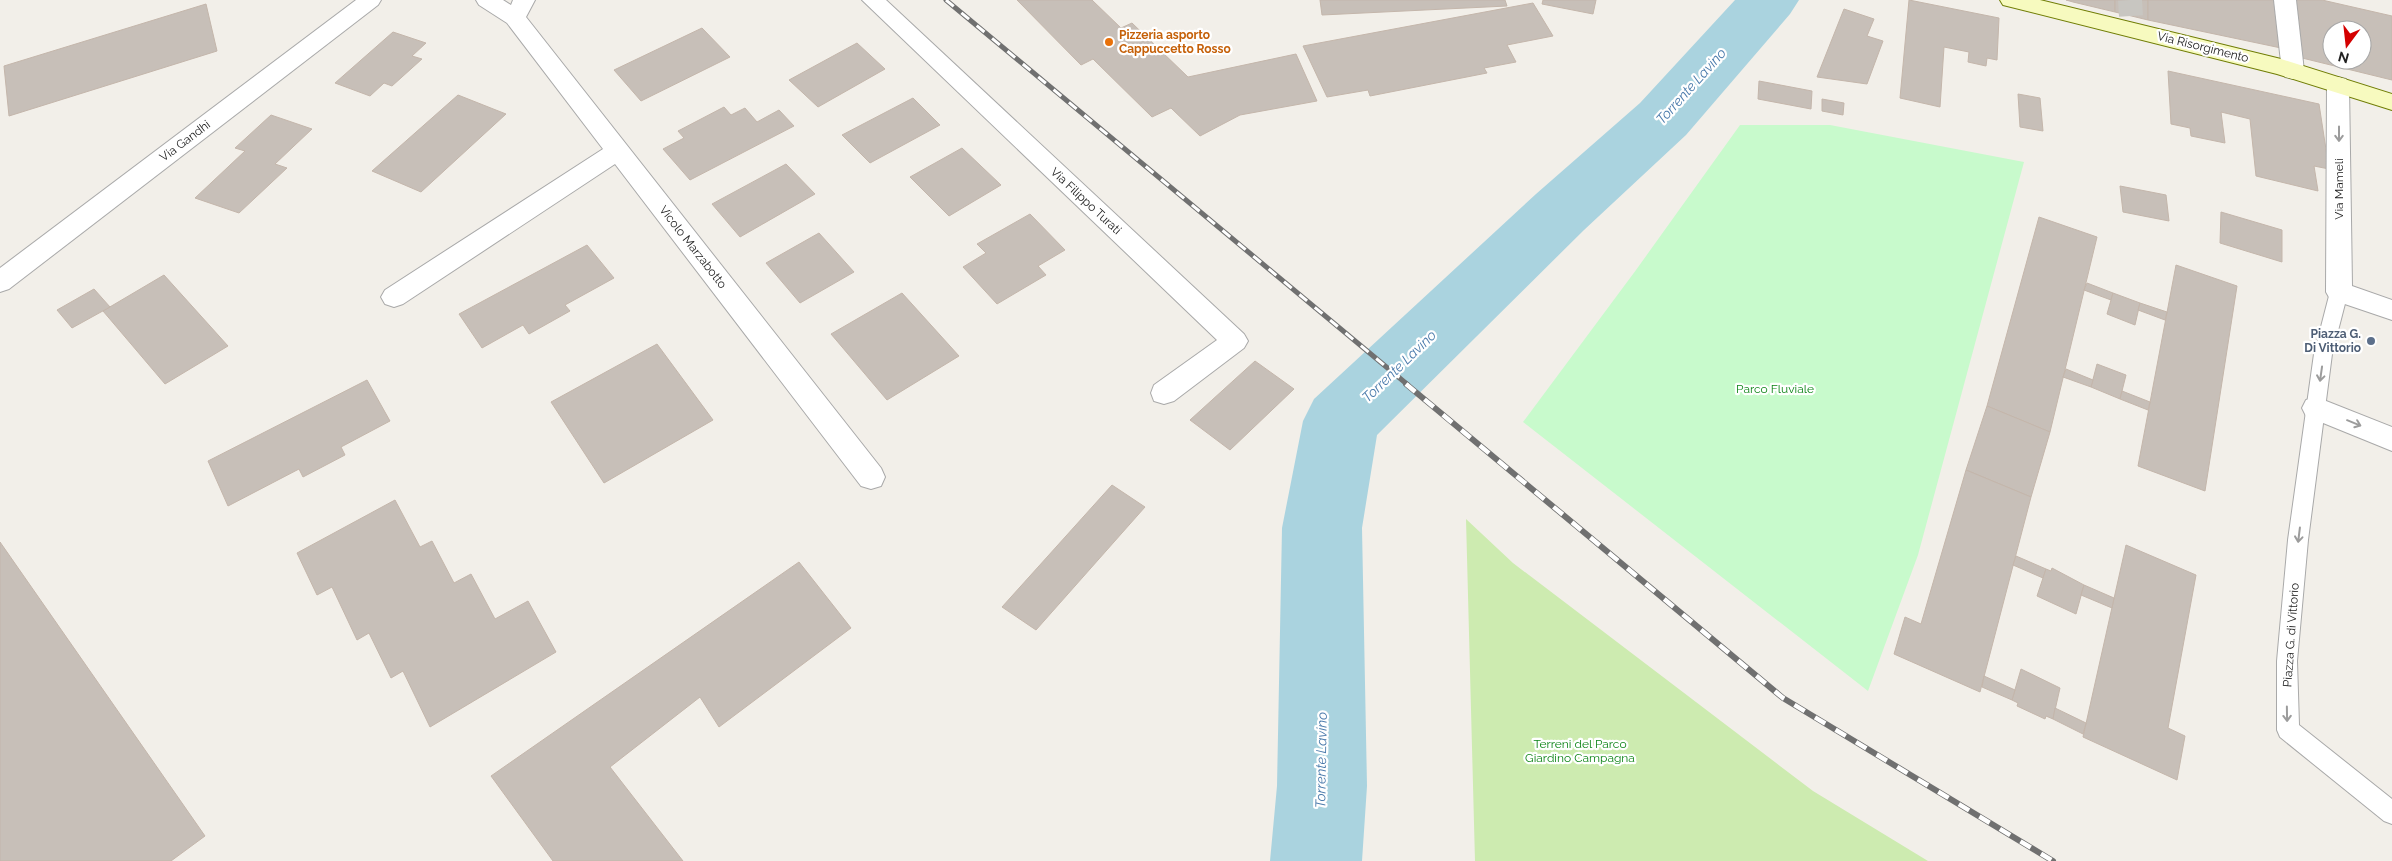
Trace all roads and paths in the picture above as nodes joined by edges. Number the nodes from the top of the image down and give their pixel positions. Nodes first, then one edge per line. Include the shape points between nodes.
1 (370, 0) edge
2 (487, 0) edge
3 (873, 0) edge
4 (2011, 0) edge
5 (2285, 0) edge
6 (519, 9) edge
7 (2293, 71) junction
8 (2338, 85) junction
9 (2392, 102) edge
10 (618, 151) junction
11 (0, 282) edge
12 (2339, 292) junction
13 (394, 298) dead end
14 (2392, 310) edge
15 (1164, 393) dead end
16 (2316, 408) junction
17 (2392, 438) edge
18 (872, 477) dead end
19 (2392, 813) edge

1 - 11 street, Via Gandhi
2 - 6 street, Vicolo Marzabotto
3 - 15 street, Via Filippo Turati via 1236,342
4 - 7 main road, Via Risorgimento via 2131,22
5 - 7 street
6 - 10 street, Vicolo Marzabotto
7 - 8 main road, Via Risorgimento
8 - 9 main road, Via Risorgimento
8 -> 12 street, Via Mameli
10 - 13 street
10 - 18 street, Vicolo Marzabotto
12 - 14 street
12 -> 16 lane, Piazza G. di Vittorio via 2324,354
16 -> 17 street
16 -> 19 lane, Piazza G. di Vittorio via 2298,540 2287,660 2288,730

